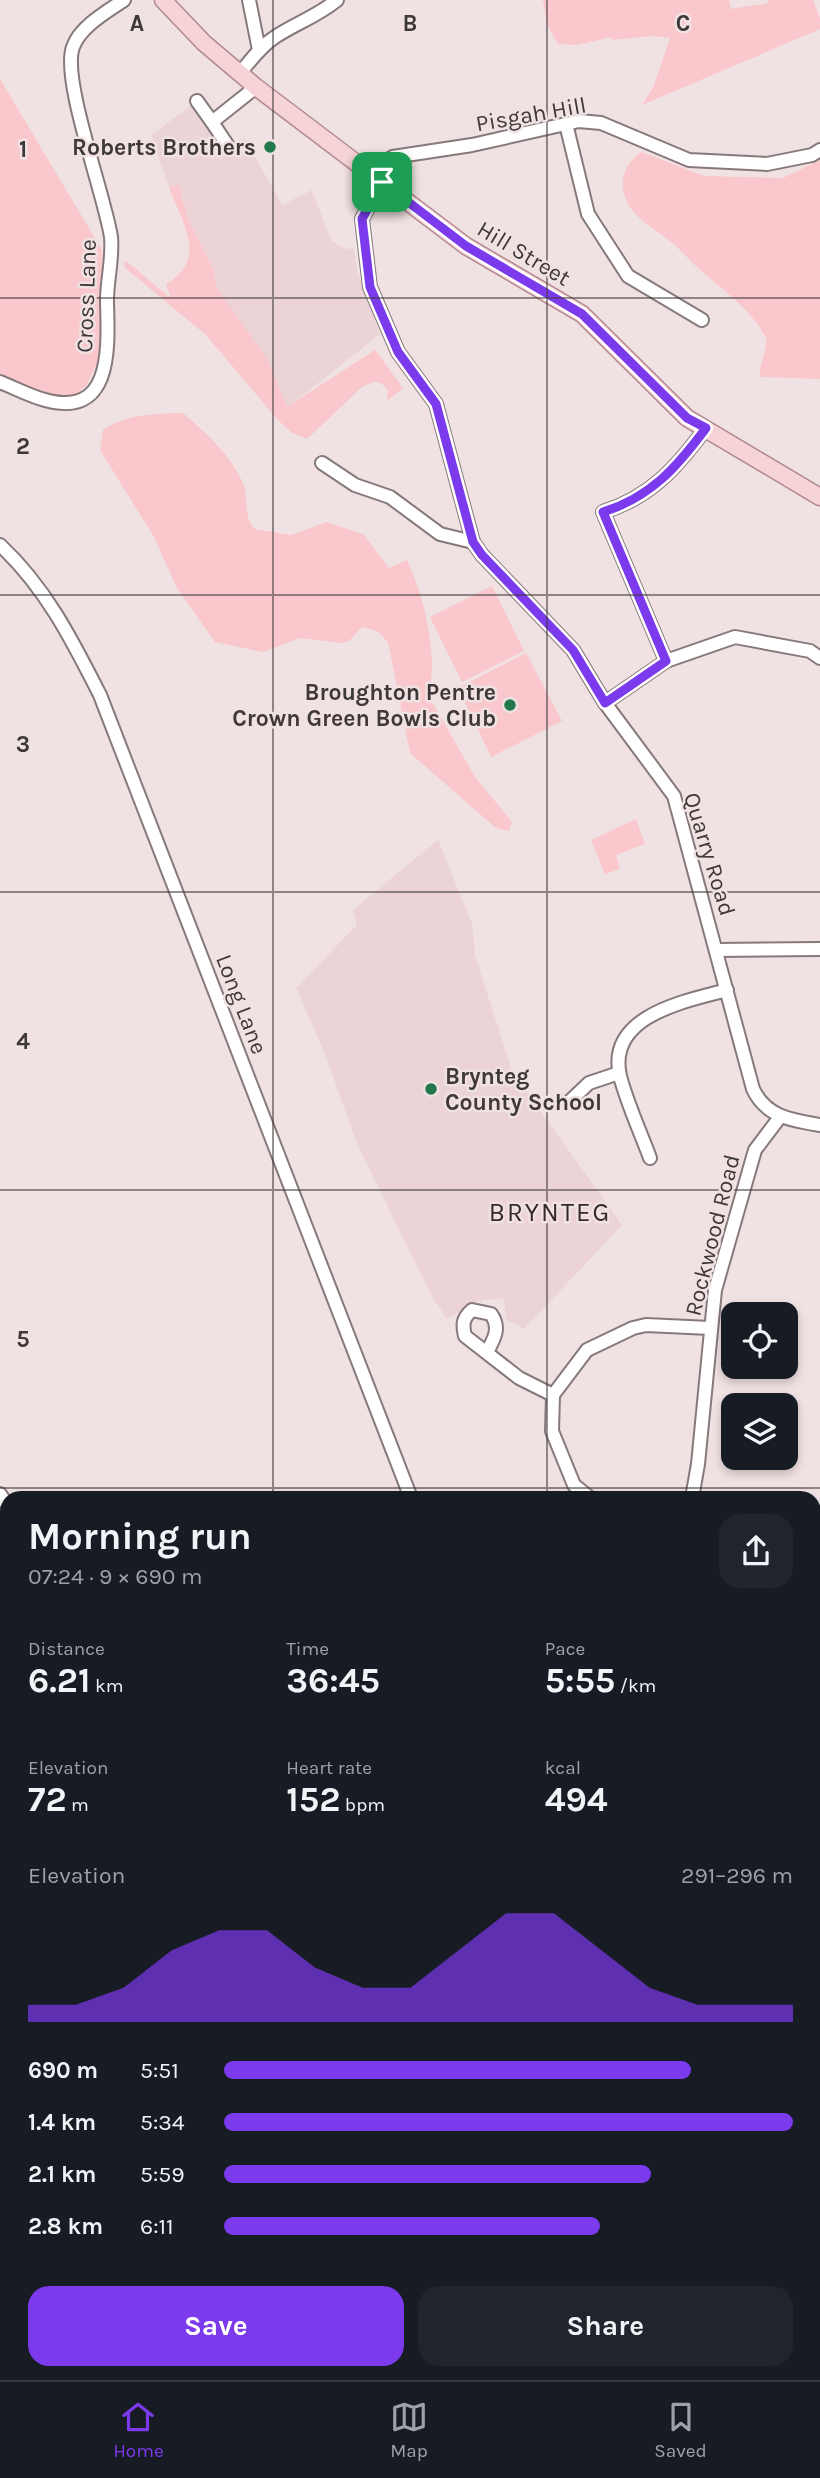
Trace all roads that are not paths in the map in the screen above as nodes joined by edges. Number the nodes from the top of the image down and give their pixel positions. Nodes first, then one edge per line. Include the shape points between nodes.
1 (124, 0) edge
2 (163, 0) edge
3 (249, 0) edge
4 (337, 0) edge
5 (259, 50) junction
6 (240, 74) junction
7 (256, 87) junction
8 (197, 101) dead end
9 (212, 122) junction
10 (566, 124) junction
11 (228, 146) dead end
12 (820, 150) edge
13 (369, 171) junction
14 (382, 182) junction
15 (702, 320) dead end
16 (0, 382) edge
17 (706, 428) junction
18 (322, 463) dead end
19 (820, 497) edge
20 (473, 542) junction
21 (0, 545) edge
22 (820, 659) edge
23 (666, 661) junction
24 (605, 703) junction
25 (820, 949) edge
26 (717, 950) junction
27 (727, 990) junction
28 (619, 1073) junction
29 (569, 1102) dead end
30 (780, 1117) junction
31 (820, 1125) edge
32 (650, 1158) dead end
33 (710, 1328) junction
34 (487, 1352) dead end
35 (553, 1395) junction
36 (408, 1491) edge
37 (581, 1491) edge
38 (693, 1491) edge

1 - 16 street, Cross Lane via 87,27 73,45 70,61 111,237 105,370 96,390 83,400 67,403 45,401
2 - 6 main road, Hill Street
3 - 5 street
4 - 5 street
5 - 6 street
6 - 7 main road, Hill Street
7 - 9 street
7 - 13 main road, Hill Street
8 - 9 street
9 - 11 street
10 - 12 street, Pisgah Hill via 601,123 689,160 728,164 767,164
10 - 13 street, Pisgah Hill via 393,157
10 - 15 street via 588,214 628,276
13 - 14 main road, Hill Street
14 - 17 main road, Hill Street via 466,246 582,314 687,418
14 - 20 street, Quarry Road via 362,219 370,287 398,352 436,404
17 - 19 main road, Hill Street
17 - 23 street via 657,487 603,512
18 - 20 street via 355,485 390,497 440,534
20 - 24 street, Quarry Road via 573,650
21 - 36 street, Long Lane via 56,611 100,695
22 - 23 street via 810,652 735,638
23 - 24 street
24 - 26 street, Quarry Road via 674,796
25 - 26 street
26 - 27 street, Quarry Road
27 - 28 street via 645,1017 629,1034
27 - 30 street, Quarry Road via 753,1088 766,1109
28 - 29 street via 590,1083
28 - 32 street
30 - 31 street
30 - 33 street, Rockwood Road via 755,1150 721,1265
33 - 35 street via 633,1328 587,1350
33 - 38 street, Rockwood Road
34 - 35 street via 519,1378
35 - 37 street via 552,1431 574,1485

